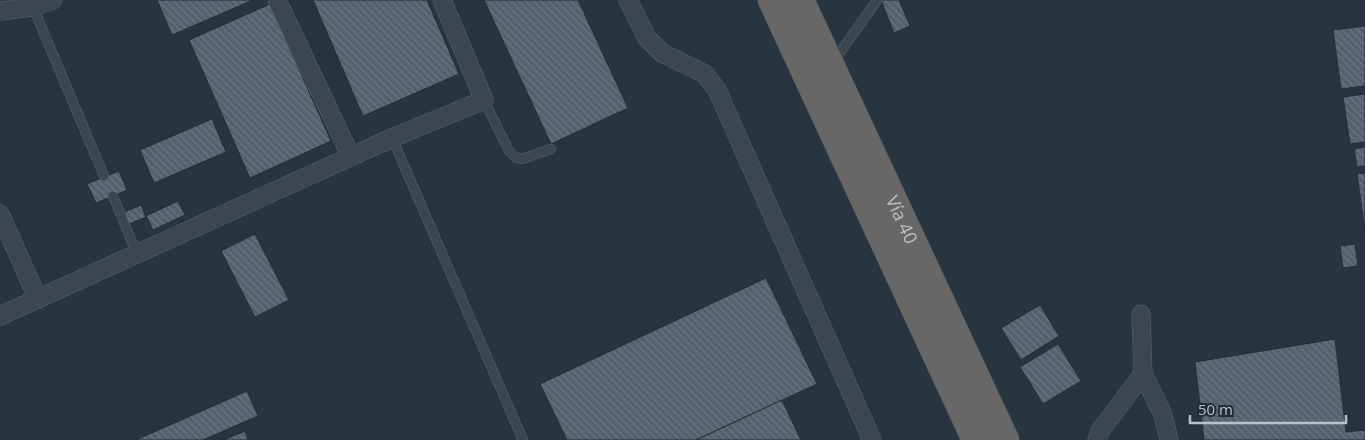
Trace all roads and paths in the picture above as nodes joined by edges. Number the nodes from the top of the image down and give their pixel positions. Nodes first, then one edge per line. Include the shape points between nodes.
1 (53, 0) edge
2 (277, 0) edge
3 (442, 0) edge
4 (628, 0) edge
5 (772, 0) edge
6 (800, 0) edge
7 (877, 0) edge
8 (34, 7) junction
9 (0, 11) edge
10 (819, 71) junction
11 (484, 100) junction
12 (392, 138) junction
13 (551, 149) dead end
14 (351, 157) junction
15 (104, 176) dead end
16 (113, 196) dead end
17 (0, 214) edge
18 (136, 254) junction
19 (38, 299) junction
20 (1141, 314) dead end
21 (0, 316) edge
22 (1143, 374) junction
23 (523, 440) edge
24 (872, 440) edge
25 (976, 440) edge
26 (1005, 440) edge
27 (1096, 440) edge
28 (1169, 440) edge

1 - 8 street
2 - 14 street
3 - 11 street
4 - 24 street via 647,38 662,53 705,74 717,90
5 - 10 highway, Vía 40
6 - 10 highway, Vía 40
7 - 10 lane
8 - 9 street
8 - 15 lane
10 - 25 highway, Vía 40
10 - 26 highway, Vía 40
11 - 12 street
11 - 13 lane via 516,158
12 - 14 street
12 - 23 lane
14 - 18 street
16 - 18 lane
17 - 19 street
18 - 19 street
19 - 21 street
20 - 22 street
22 - 27 street
22 - 28 street via 1163,415

